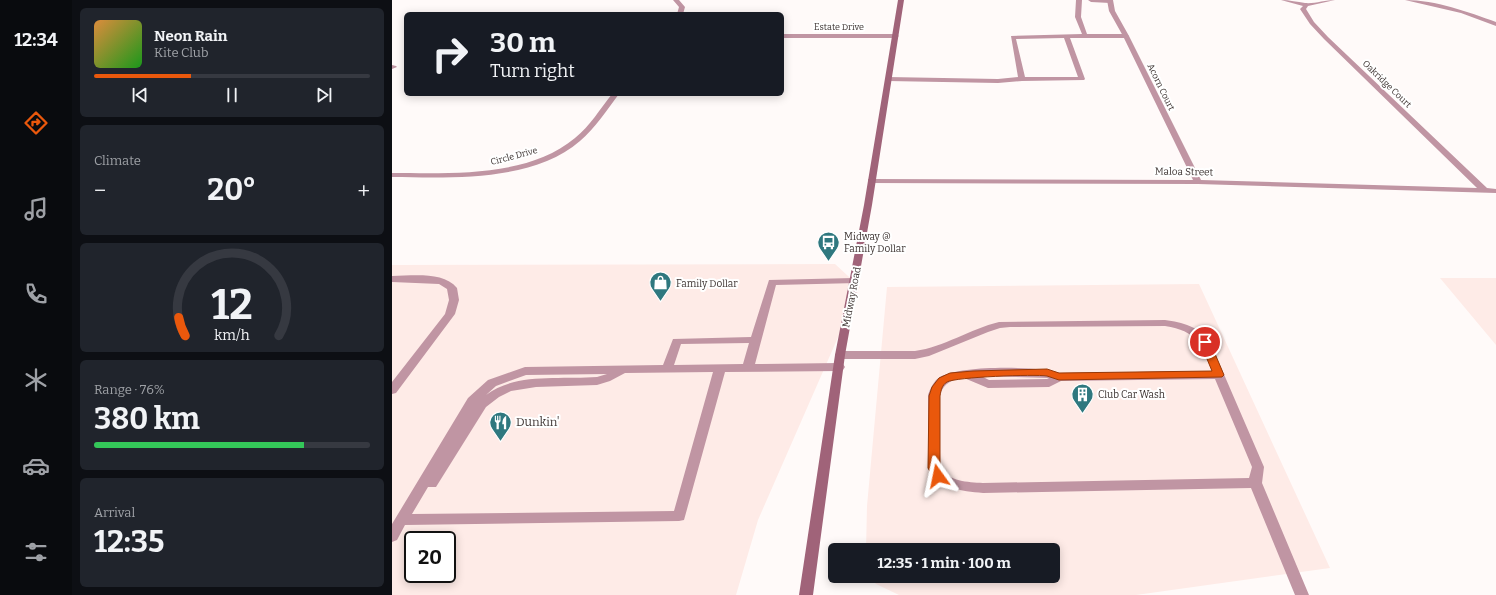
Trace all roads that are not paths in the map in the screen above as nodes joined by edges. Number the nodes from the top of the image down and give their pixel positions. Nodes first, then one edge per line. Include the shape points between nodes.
1 (676, 0) edge
2 (901, 0) edge
3 (1079, 0) edge
4 (1091, 0) edge
5 (1284, 0) edge
6 (1332, 0) edge
7 (1408, 0) edge
8 (1110, 1) edge
9 (1306, 5) junction
10 (681, 12) edge
11 (1496, 24) edge
12 (784, 36) edge
13 (896, 36) junction
14 (1085, 36) junction
15 (1126, 36) junction
16 (1067, 37) junction
17 (888, 79) junction
18 (1022, 79) junction
19 (614, 96) edge
20 (392, 175) edge
21 (871, 181) junction
22 (1198, 182) junction
23 (1486, 191) junction
24 (1496, 191) edge
25 (392, 279) edge
26 (854, 281) junction
27 (756, 340) junction
28 (840, 361) junction
29 (667, 368) junction
30 (720, 368) junction
31 (748, 368) junction
32 (1218, 375) junction
33 (392, 390) edge
34 (1256, 483) junction
35 (402, 520) junction
36 (393, 534) edge
37 (806, 595) edge
38 (1302, 595) edge

1 - 10 street via 682,7
2 - 13 main road, Midway Road
3 - 14 street via 1078,17
4 - 8 street
5 - 9 street
6 - 9 street
7 - 11 street via 1451,8
8 - 15 street, Acorn Court via 1112,11
9 - 23 street, Oakridge Court via 1302,9 1305,14 1326,38
12 - 13 street, Estate Drive
13 - 17 main road, Midway Road
14 - 15 street
14 - 16 street
15 - 22 street, Acorn Court
16 - 18 street via 1013,37
16 - 18 street via 1082,79
17 - 18 street
17 - 21 main road, Midway Road
19 - 20 street, Circle Drive via 572,144 544,158 484,174
21 - 22 street, Maloa Street
21 - 26 main road, Midway Road
22 - 23 street, Maloa Street
23 - 24 street, Maloa Street
25 - 33 street via 442,281 452,288 454,300 450,314
26 - 27 street via 772,282
26 - 28 main road, Midway Road
27 - 29 street via 677,341
27 - 31 street
28 - 31 street
28 - 32 street via 929,353 984,330 1004,325 1166,323 1187,328 1201,337
28 - 37 main road, Midway Road
29 - 30 street
29 - 35 street via 625,370 598,381 528,383 504,388 492,394 482,404 432,482 420,489
30 - 31 street
30 - 35 street via 679,516
32 - 34 street via 1258,467
32 - 34 street via 1059,377 1047,373 966,374 950,377 937,387 934,396 934,468 938,476 951,484 983,488
34 - 38 street
35 - 36 street

